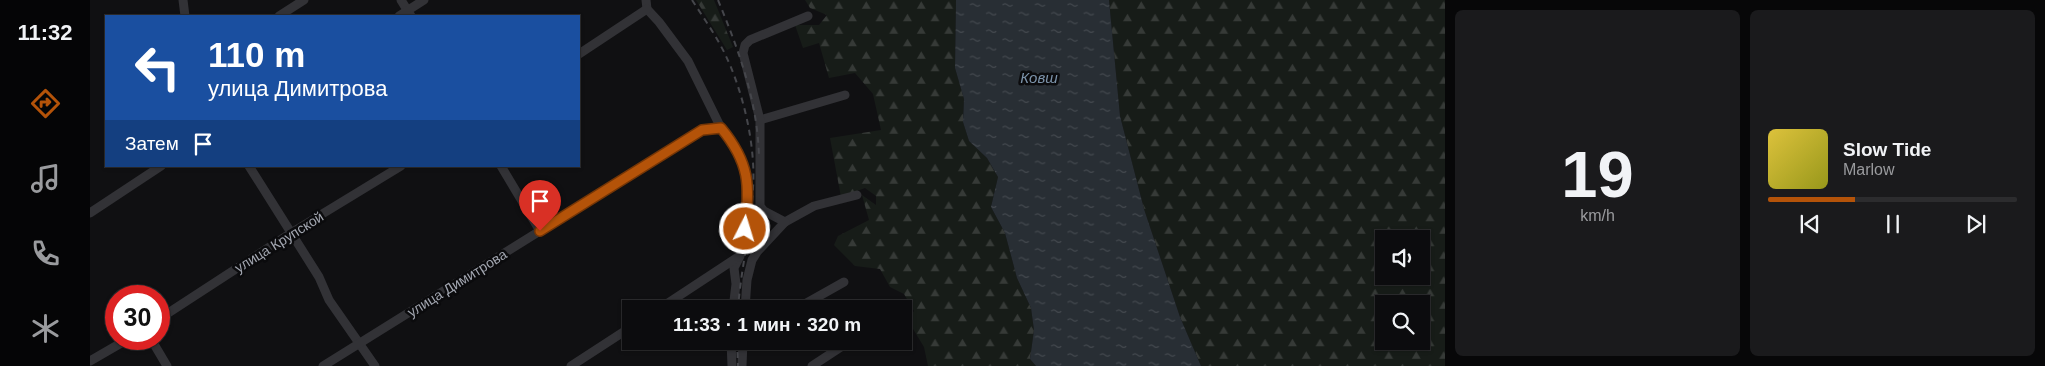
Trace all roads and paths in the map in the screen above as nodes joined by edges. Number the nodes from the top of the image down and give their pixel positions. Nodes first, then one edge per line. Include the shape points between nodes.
1 (183, 0) edge
2 (304, 0) edge
3 (402, 0) edge
4 (424, 0) edge
5 (647, 5) edge
6 (409, 14) edge
7 (185, 15) edge
8 (281, 15) edge
9 (808, 16) dead end
10 (580, 53) edge
11 (846, 95) dead end
12 (760, 120) junction
13 (721, 128) junction
14 (159, 167) edge
15 (250, 167) edge
16 (399, 167) edge
17 (502, 167) edge
18 (857, 194) dead end
19 (90, 213) edge
20 (784, 222) junction
21 (540, 231) junction
22 (291, 234) junction
23 (740, 256) junction
24 (844, 282) dead end
25 (673, 300) edge
26 (734, 300) edge
27 (746, 300) edge
28 (812, 300) edge
29 (170, 312) edge
30 (622, 333) edge
31 (359, 342) junction
32 (109, 350) edge
33 (158, 350) edge
34 (731, 350) edge
35 (743, 350) edge
36 (836, 350) edge
37 (90, 361) edge
38 (167, 366) edge
39 (323, 366) edge
40 (375, 366) edge
41 (570, 366) edge
42 (732, 366) edge
43 (742, 366) edge
44 (812, 366) edge

1 - 7 street
2 - 8 street
3 - 6 street
4 - 6 street
5 - 10 street
5 - 13 street via 688,61
9 - 12 street via 745,45 743,53
11 - 12 street
12 - 20 street via 760,206
13 - 21 street, улица Димитрова via 702,130
13 - 23 street via 737,151 748,182 746,225
14 - 19 street
15 - 22 street
16 - 22 street, улица Крупской
17 - 21 street
18 - 20 street via 814,206
20 - 27 street via 752,260
21 - 31 street, улица Димитрова
22 - 29 street, улица Крупской
22 - 31 street via 319,277 329,300
23 - 25 street
23 - 26 street via 734,268
24 - 28 street
30 - 41 street
31 - 39 street, улица Димитрова
31 - 40 street
32 - 37 street
33 - 38 street
34 - 42 street
35 - 43 street
36 - 44 street

